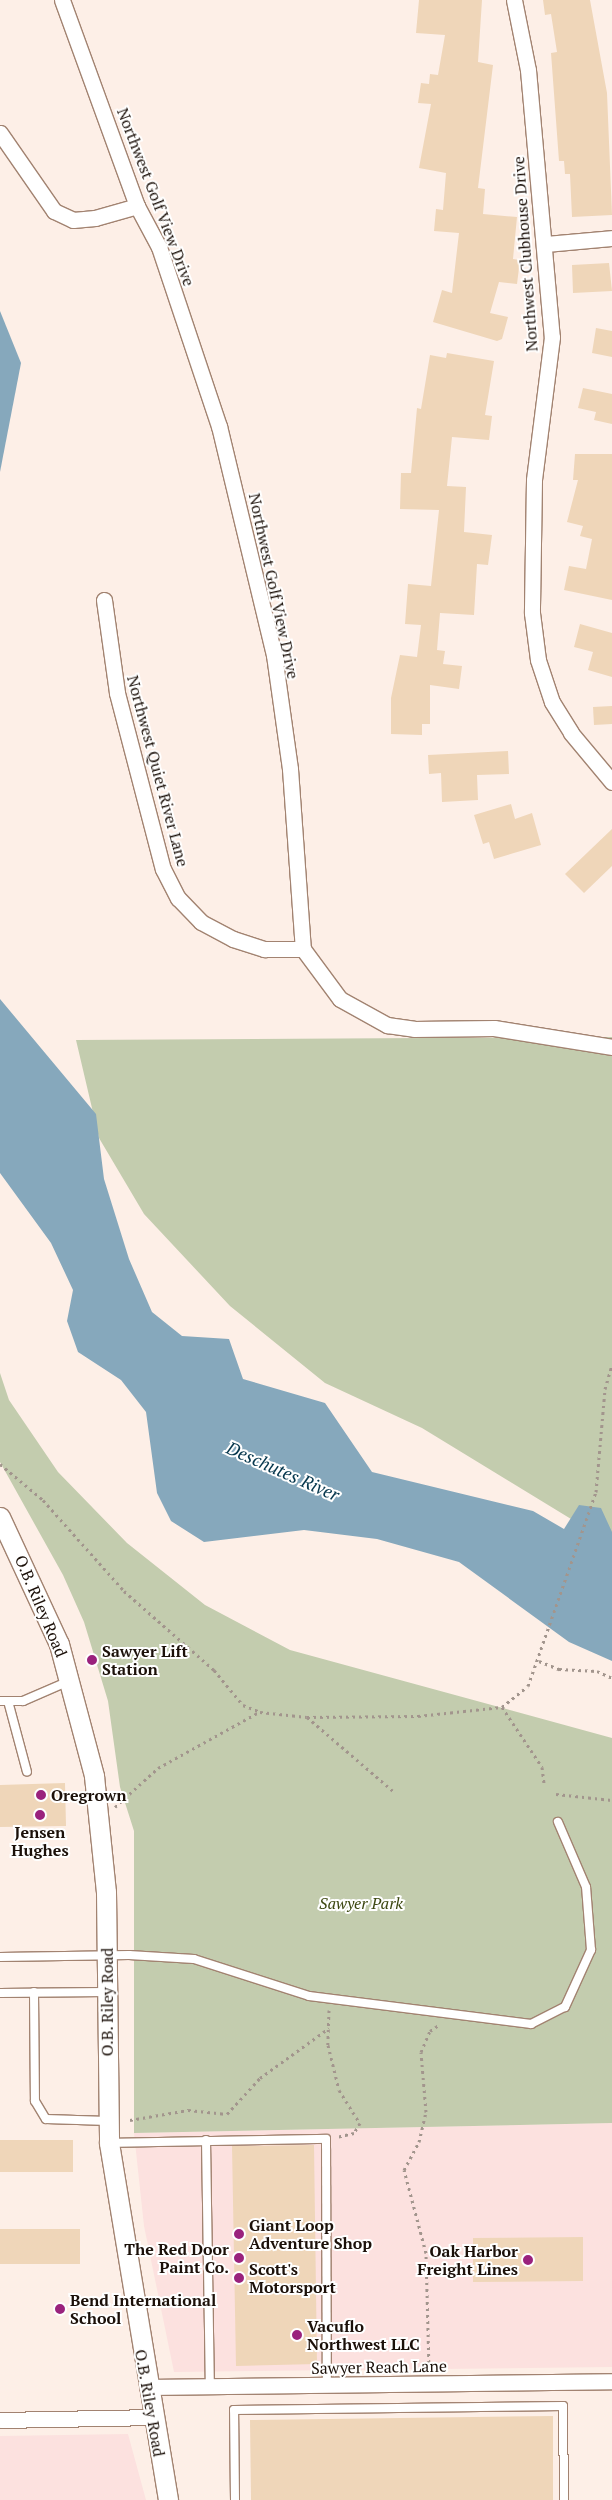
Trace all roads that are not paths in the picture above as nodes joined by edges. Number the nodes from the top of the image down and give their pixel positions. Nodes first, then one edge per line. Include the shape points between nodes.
1 (62, 0) edge
2 (514, 0) edge
3 (0, 133) edge
4 (138, 206) junction
5 (612, 238) edge
6 (545, 244) junction
7 (104, 600) dead end
8 (612, 782) edge
9 (303, 949) junction
10 (612, 1047) edge
11 (0, 1517) edge
12 (71, 1680) junction
13 (4, 1701) edge
14 (27, 1772) dead end
15 (558, 1822) dead end
16 (106, 1955) junction
17 (0, 1957) edge
18 (34, 1992) junction
19 (106, 1992) junction
20 (0, 1993) edge
21 (108, 2121) junction
22 (206, 2140) junction
23 (109, 2144) junction
24 (612, 2381) edge
25 (327, 2385) junction
26 (210, 2386) junction
27 (147, 2387) junction
28 (153, 2417) junction
29 (0, 2420) edge
30 (168, 2500) edge
31 (235, 2500) edge
32 (564, 2500) edge

1 - 4 street, Northwest Golf View Drive
2 - 6 street, Northwest Clubhouse Drive via 528,70
3 - 4 street via 54,211 73,220 95,218
4 - 9 street, Northwest Golf View Drive via 159,247 219,426 274,655 290,769
5 - 6 street
6 - 8 street, Northwest Clubhouse Drive via 552,337 534,480 532,613 538,660 552,702 571,733
7 - 9 street, Northwest Quiet River Lane via 119,703 163,869 178,898 201,922 233,939 264,949
9 - 10 street via 340,999 387,1025 530,1032
11 - 12 street, O.B. Riley Road via 42,1603
12 - 13 lane via 22,1701
12 - 16 street, O.B. Riley Road via 101,1818
13 - 14 lane
15 - 16 lane via 586,1887 591,1921 588,1962 576,1991 565,2007 531,2024 291,1992 194,1959
16 - 17 lane
16 - 19 street, O.B. Riley Road
18 - 19 lane
18 - 20 lane
18 - 21 lane via 35,2101 46,2119
19 - 21 street, O.B. Riley Road
21 - 23 street, O.B. Riley Road
22 - 23 lane
22 - 25 lane via 326,2139
22 - 26 lane
23 - 27 street, O.B. Riley Road
24 - 25 street, Sawyer Reach Lane
25 - 26 street, Sawyer Reach Lane
26 - 27 street, Sawyer Reach Lane
27 - 28 street, O.B. Riley Road
28 - 29 street
28 - 30 street, O.B. Riley Road
31 - 32 lane via 234,2410 563,2406

